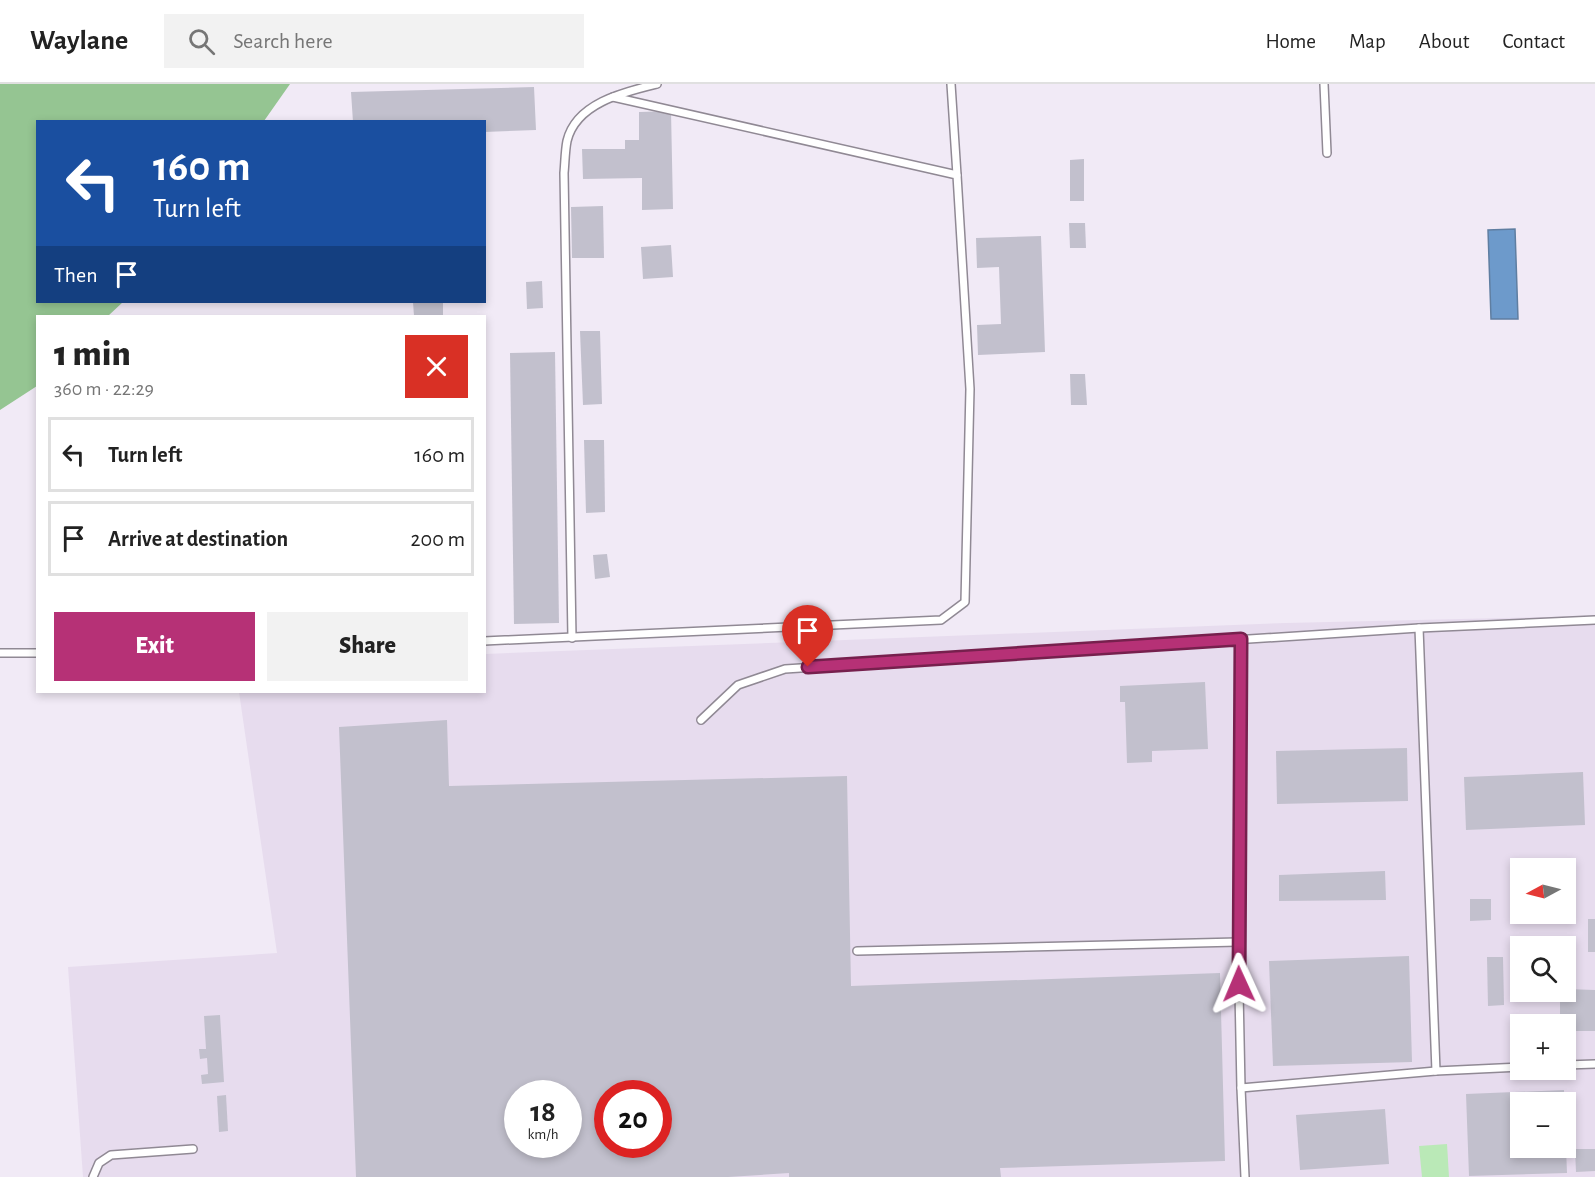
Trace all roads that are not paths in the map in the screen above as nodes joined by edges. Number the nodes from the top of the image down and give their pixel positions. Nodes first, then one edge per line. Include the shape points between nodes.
1 (657, 84) edge
2 (951, 84) edge
3 (1324, 84) edge
4 (613, 97) junction
5 (1327, 153) dead end
6 (957, 175) junction
7 (1595, 620) edge
8 (1419, 628) junction
9 (572, 638) junction
10 (1241, 639) junction
11 (486, 641) edge
12 (36, 652) edge
13 (0, 653) edge
14 (701, 720) dead end
15 (1238, 942) junction
16 (857, 951) dead end
17 (1595, 1064) edge
18 (1576, 1065) edge
19 (1510, 1068) edge
20 (1436, 1071) junction
21 (1241, 1088) junction
22 (193, 1149) dead end
23 (93, 1177) edge
24 (1245, 1177) edge

1 - 4 lane
2 - 6 lane
3 - 5 lane
4 - 6 lane
4 - 9 lane via 582,113 567,139 564,173
6 - 9 lane via 970,389 965,602 941,620
7 - 8 lane
8 - 10 lane
8 - 20 lane
9 - 11 lane
10 - 14 lane via 785,669 738,685
10 - 15 lane
12 - 13 lane
15 - 16 lane
15 - 21 lane
17 - 18 lane
19 - 20 lane
20 - 21 lane
21 - 24 lane
22 - 23 lane via 111,1155 99,1163

